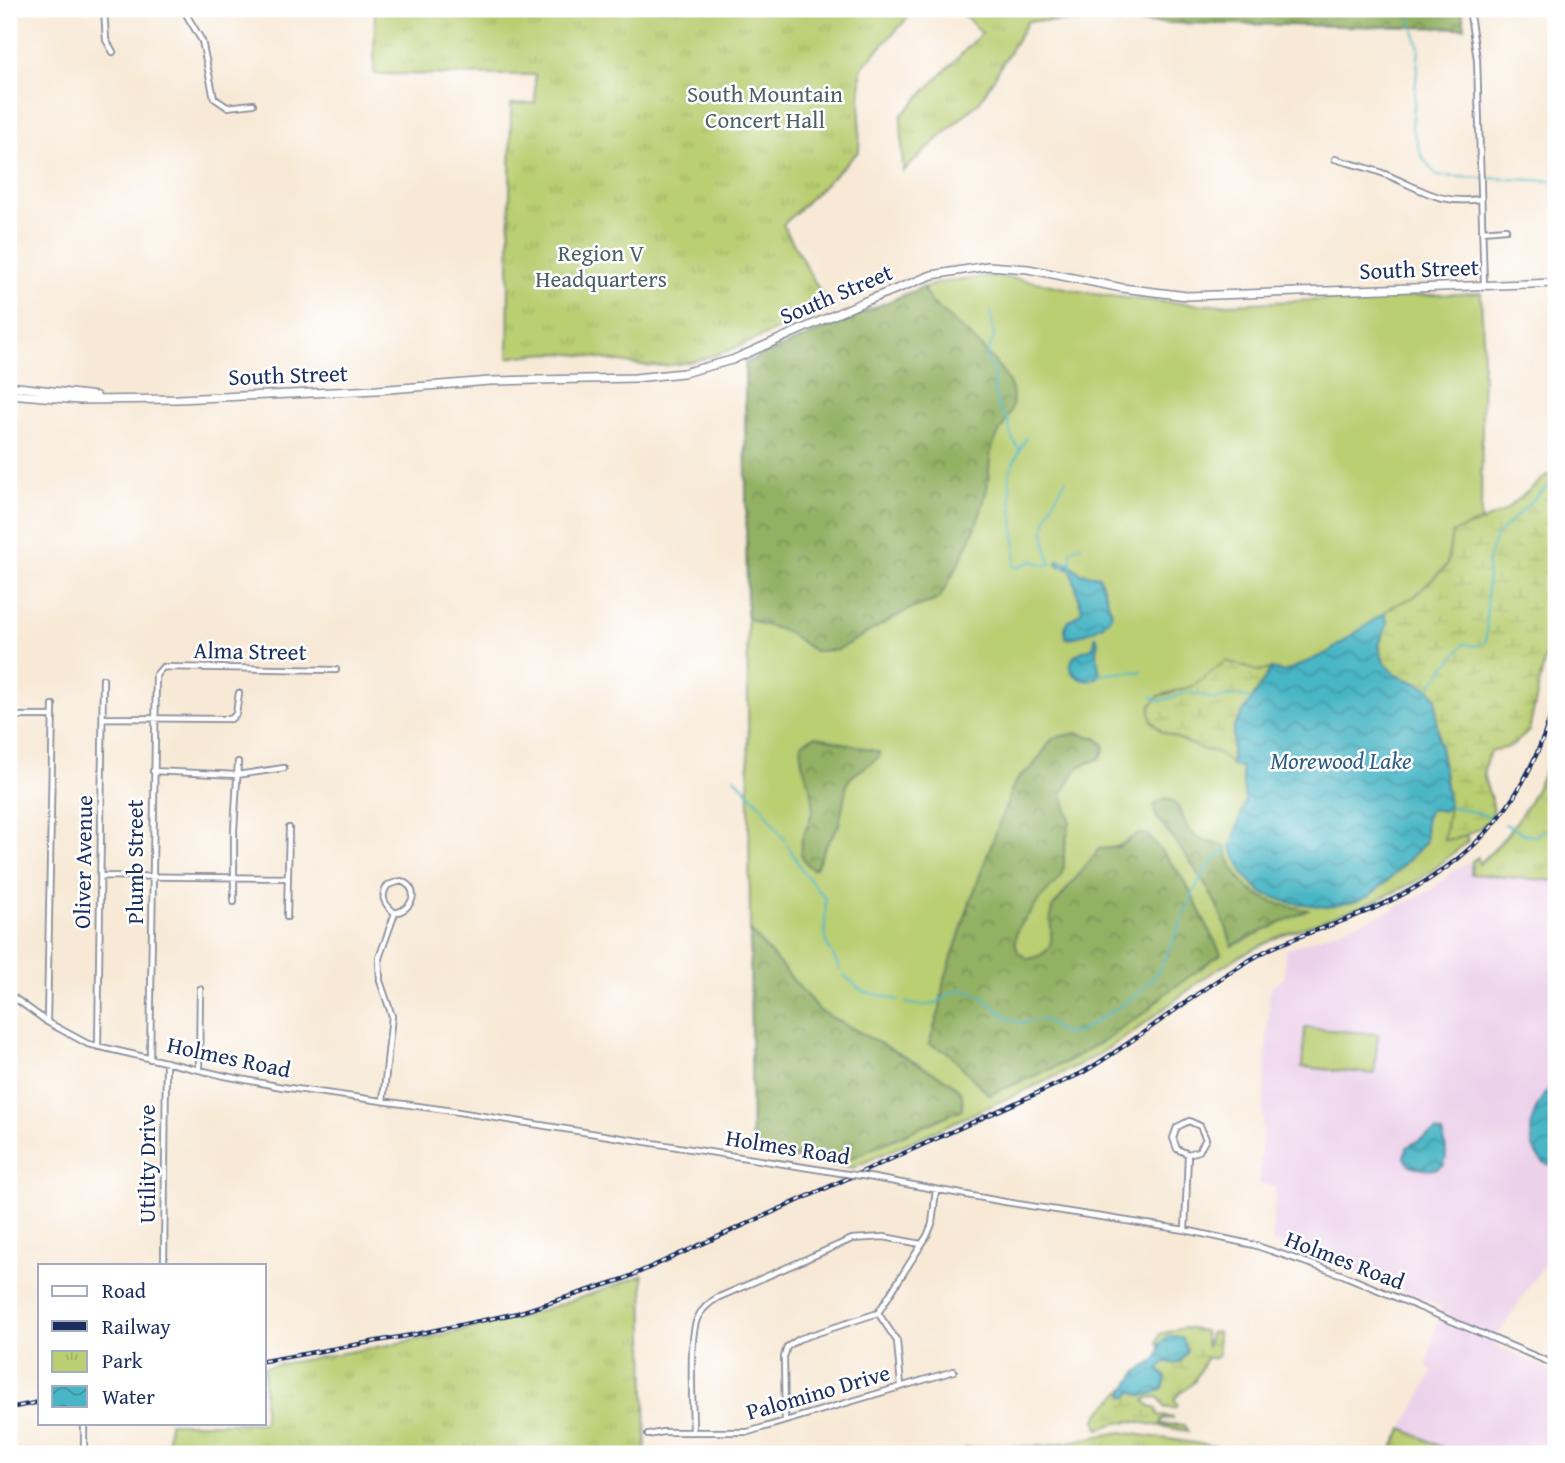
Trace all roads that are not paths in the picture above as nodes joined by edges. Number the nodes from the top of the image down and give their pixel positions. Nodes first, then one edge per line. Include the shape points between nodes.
1 (104, 9) edge
2 (183, 9) edge
3 (1469, 9) edge
4 (113, 51) dead end
5 (253, 104) dead end
6 (1335, 159) dead end
7 (1481, 199) junction
8 (1506, 229) dead end
9 (1482, 231) junction
10 (1556, 282) edge
11 (1484, 285) junction
12 (9, 386) edge
13 (9, 394) edge
14 (132, 400) junction
15 (163, 667) joint
16 (336, 670) dead end
17 (103, 679) dead end
18 (239, 693) dead end
19 (53, 705) dead end
20 (52, 716) junction
21 (103, 718) junction
22 (154, 719) junction
23 (9, 724) edge
24 (238, 762) dead end
25 (284, 768) dead end
26 (153, 771) junction
27 (237, 775) junction
28 (289, 828) dead end
29 (100, 876) junction
30 (152, 876) junction
31 (234, 876) junction
32 (288, 878) junction
33 (234, 902) dead end
34 (395, 913) junction
35 (287, 917) dead end
36 (200, 989) dead end
37 (9, 994) edge
38 (47, 1022) junction
39 (98, 1046) junction
40 (150, 1059) junction
41 (166, 1062) junction
42 (199, 1070) junction
43 (383, 1101) junction
44 (1188, 1154) junction
45 (936, 1190) junction
46 (1185, 1230) junction
47 (921, 1244) junction
48 (164, 1264) edge
49 (878, 1313) junction
50 (1556, 1365) edge
51 (954, 1371) dead end
52 (901, 1386) junction
53 (785, 1421) junction
54 (84, 1424) edge
55 (693, 1431) junction
56 (649, 1435) dead end
57 (84, 1454) edge

1 - 4 street via 106,40
2 - 5 street via 202,41 214,98 227,107
3 - 7 street via 1477,59
6 - 7 street via 1443,200
7 - 9 street
8 - 9 street
9 - 11 street
10 - 11 highway, South Street
11 - 14 highway, South Street via 1188,296 988,266 932,275 732,360 683,373
12 - 14 highway, South Street
13 - 14 highway, South Street
15 - 16 street, Alma Street
15 - 22 street, Plumb Street via 156,676
17 - 21 street, Oliver Avenue
18 - 22 street via 234,718
19 - 20 street
20 - 23 street via 17,716
20 - 38 street
21 - 22 street
21 - 29 street, Oliver Avenue
22 - 26 street, Plumb Street
24 - 27 street
25 - 27 street
26 - 27 street
26 - 30 street, Plumb Street
27 - 31 street
28 - 32 street
29 - 30 street
29 - 39 street, Oliver Avenue
30 - 31 street
30 - 40 street, Plumb Street
31 - 32 street
31 - 33 street
32 - 35 street
34 - 34 street via 412,901 412,890 401,881 388,885 384,893
34 - 43 street via 379,958 380,981 392,1016
36 - 42 street
37 - 38 street, Holmes Road
38 - 39 street, Holmes Road
39 - 40 street, Holmes Road
40 - 41 street, Holmes Road
41 - 42 street, Holmes Road
41 - 48 street, Utility Drive
42 - 43 street, Holmes Road
43 - 45 street, Holmes Road, bridge
44 - 44 street via 1177,1149 1173,1135 1179,1125 1192,1122 1202,1128 1206,1139 1201,1149
44 - 46 street
45 - 46 street, Holmes Road
45 - 47 street via 932,1224
46 - 50 street, Holmes Road via 1303,1261
47 - 49 street
47 - 55 street via 884,1237 852,1239 709,1303 693,1333
49 - 52 street via 897,1341
49 - 53 street via 787,1347
51 - 52 street, Palomino Drive
52 - 53 street, Palomino Drive
53 - 55 street, Palomino Drive via 745,1432
54 - 57 street
55 - 56 street, Palomino Drive

